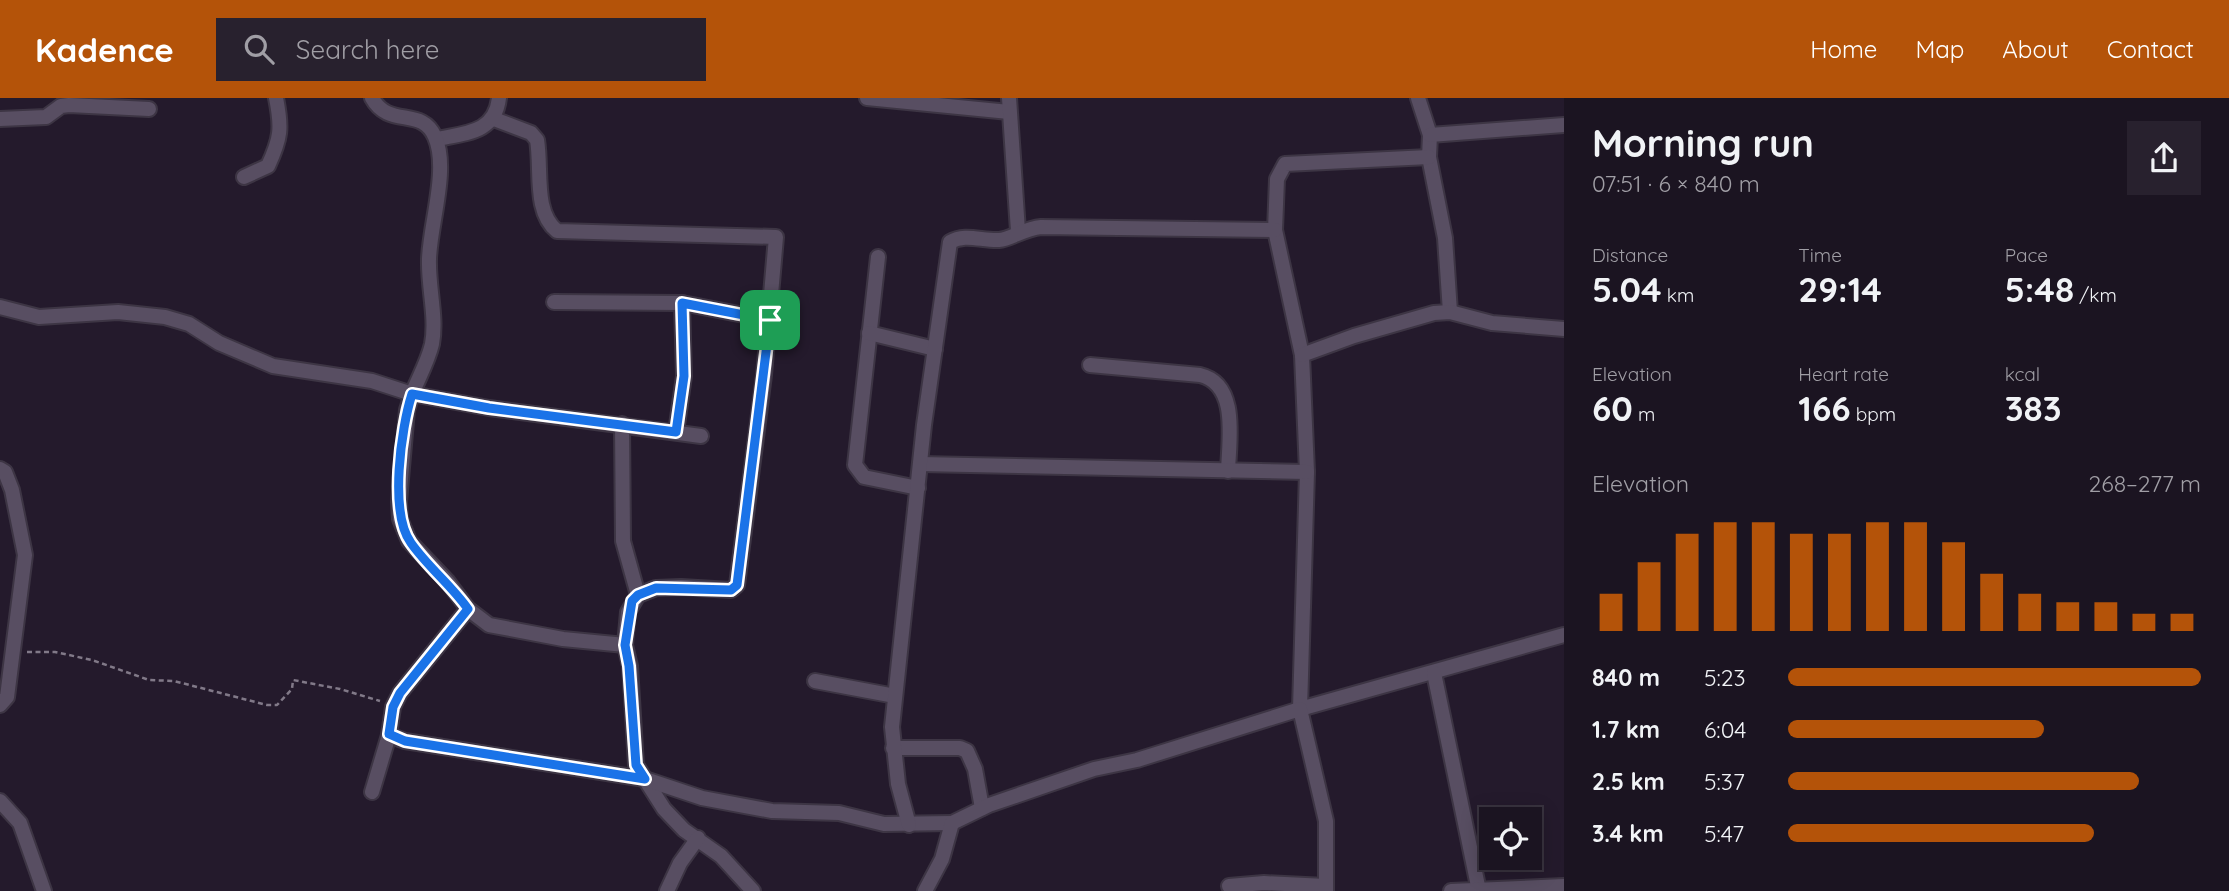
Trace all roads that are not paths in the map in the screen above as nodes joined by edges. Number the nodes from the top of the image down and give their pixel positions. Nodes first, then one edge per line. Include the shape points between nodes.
1 (276, 98) edge
2 (372, 98) edge
3 (499, 98) edge
4 (867, 98) edge
5 (1418, 98) edge
6 (1009, 105) edge
7 (149, 109) dead end
8 (0, 119) edge
9 (494, 119) junction
10 (1564, 125) edge
11 (1430, 135) junction
12 (437, 139) junction
13 (1429, 157) junction
14 (244, 177) dead end
15 (1275, 230) junction
16 (1018, 231) junction
17 (877, 257) dead end
18 (554, 302) dead end
19 (682, 303) junction
20 (0, 307) edge
21 (1450, 312) junction
22 (770, 320) junction
23 (1564, 328) edge
24 (869, 332) junction
25 (935, 349) junction
26 (1302, 355) junction
27 (1090, 365) dead end
28 (412, 394) junction
29 (622, 424) junction
30 (676, 432) junction
31 (701, 436) dead end
32 (920, 464) junction
33 (0, 469) edge
34 (1228, 471) junction
35 (1307, 472) junction
36 (918, 488) junction
37 (638, 595) junction
38 (468, 609) junction
39 (1564, 635) edge
40 (625, 645) junction
41 (1434, 673) junction
42 (815, 681) dead end
43 (895, 696) junction
44 (0, 705) edge
45 (1300, 709) junction
46 (389, 734) junction
47 (893, 748) junction
48 (645, 779) junction
49 (372, 792) dead end
50 (0, 801) edge
51 (982, 808) junction
52 (952, 823) junction
53 (909, 825) junction
54 (698, 838) junction
55 (1228, 886) dead end
56 (1564, 886) edge
57 (1326, 888) edge
58 (1479, 890) edge
59 (44, 891) edge
60 (667, 891) edge
61 (753, 891) edge
62 (925, 891) edge
63 (1451, 891) edge

1 - 14 street via 282,135 268,166
2 - 12 street via 379,110 393,117 412,117 429,127
3 - 9 street
4 - 6 street
5 - 11 street
6 - 16 street
7 - 8 street via 69,105 46,117
9 - 12 street via 471,132
9 - 22 street via 531,133 537,140 542,209 546,222 557,231 776,237
10 - 11 street
11 - 13 street
12 - 28 street via 439,185 428,261 432,342
13 - 15 street via 1284,164 1277,179
13 - 21 street via 1446,238
15 - 16 street via 1041,227
15 - 26 street
16 - 25 street via 1006,239 958,237 950,242
17 - 24 street
18 - 19 street
19 - 22 street
19 - 30 street via 684,376
20 - 28 street via 39,317 118,312 166,317 273,366 372,381
21 - 23 street via 1492,323
21 - 26 street via 1354,336
22 - 37 street via 737,585 731,590 656,588
24 - 25 street
24 - 36 street via 856,470 864,477
25 - 32 street
26 - 35 street
27 - 34 street via 1200,375 1217,383 1228,416
28 - 29 street
28 - 38 street via 404,434 400,519 409,541
29 - 30 street
29 - 37 street via 623,541
30 - 31 street
32 - 34 street
32 - 36 street
33 - 44 street via 12,490 25,555 7,696
34 - 35 street
35 - 45 street
36 - 43 street
37 - 40 street via 628,612
38 - 40 street via 489,625
38 - 46 street via 400,693
39 - 41 street
40 - 48 street via 636,765
41 - 45 street
41 - 58 street
42 - 43 street
43 - 47 street
45 - 51 street via 1094,769
45 - 57 street via 1326,821
46 - 48 street via 405,741
46 - 49 street
47 - 51 street via 967,751
47 - 53 street
48 - 53 street via 752,807 839,813
48 - 54 street via 664,809
50 - 59 street via 20,823
51 - 52 street
52 - 53 street
52 - 62 street via 943,859
54 - 60 street
54 - 61 street via 722,856
55 - 57 street via 1264,883
56 - 58 street
58 - 63 street

